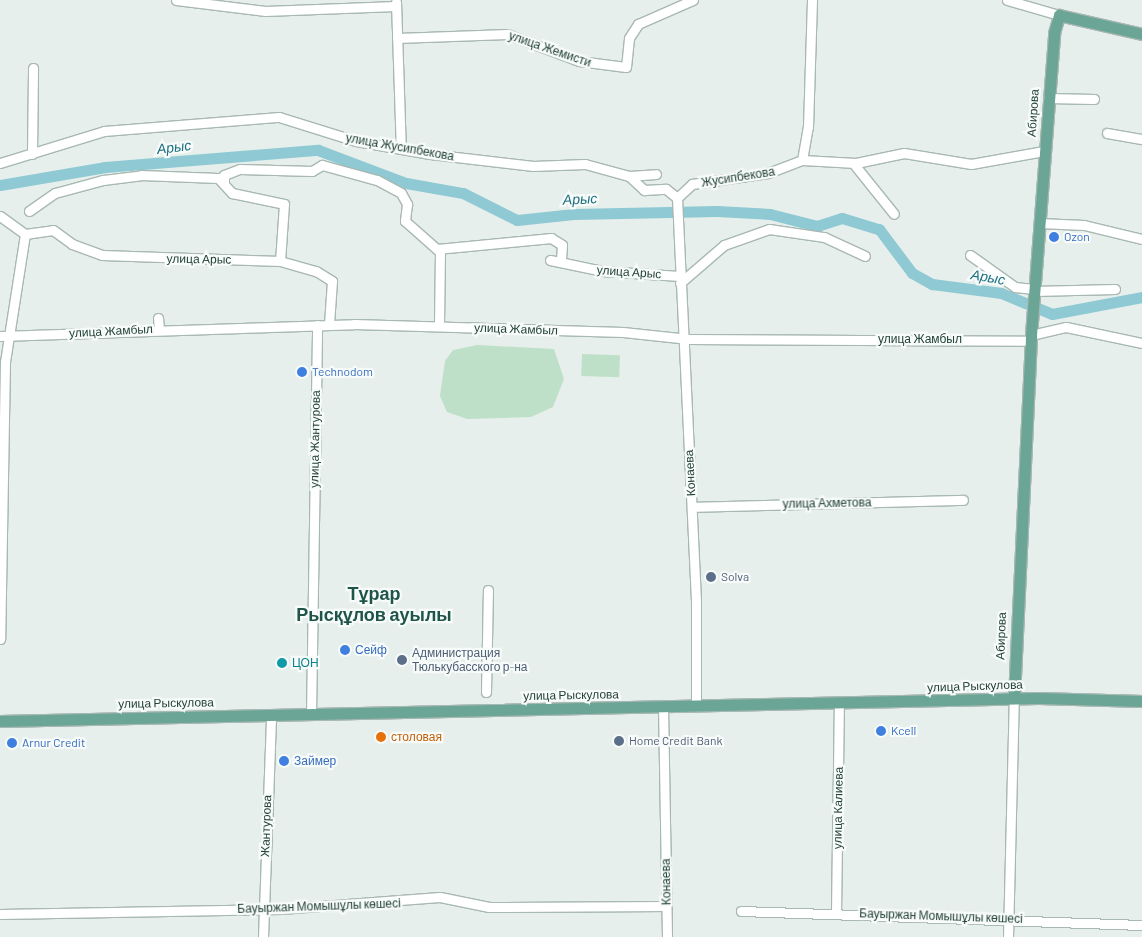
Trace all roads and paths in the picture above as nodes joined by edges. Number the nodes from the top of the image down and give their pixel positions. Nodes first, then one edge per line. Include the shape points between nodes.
1 (176, 0) edge
2 (693, 0) edge
3 (812, 0) edge
4 (1007, 0) edge
5 (396, 3) edge
6 (1059, 15) junction
7 (1142, 34) edge
8 (397, 38) junction
9 (33, 68) dead end
10 (1048, 98) junction
11 (1094, 98) dead end
12 (1107, 133) dead end
13 (1142, 139) edge
14 (401, 149) junction
15 (1044, 151) junction
16 (32, 154) junction
17 (802, 160) junction
18 (868, 162) junction
19 (0, 163) edge
20 (852, 163) junction
21 (656, 174) dead end
22 (628, 176) junction
23 (866, 176) junction
24 (222, 179) junction
25 (677, 198) junction
26 (29, 212) dead end
27 (894, 214) dead end
28 (0, 216) edge
29 (1039, 223) junction
30 (25, 234) junction
31 (1142, 239) edge
32 (437, 249) junction
33 (970, 255) dead end
34 (865, 256) dead end
35 (561, 259) junction
36 (550, 260) dead end
37 (280, 261) junction
38 (680, 279) junction
39 (1115, 289) dead end
40 (1034, 293) junction
41 (158, 318) dead end
42 (329, 324) junction
43 (317, 325) junction
44 (439, 326) junction
45 (159, 329) junction
46 (5, 336) edge
47 (1031, 336) junction
48 (681, 337) junction
49 (1142, 343) edge
50 (963, 500) dead end
51 (692, 507) junction
52 (488, 590) dead end
53 (0, 639) edge
54 (486, 692) dead end
55 (1014, 698) junction
56 (1142, 701) edge
57 (839, 704) junction
58 (696, 706) junction
59 (663, 707) junction
60 (311, 714) junction
61 (271, 716) junction
62 (0, 721) edge
63 (666, 906) junction
64 (264, 909) junction
65 (741, 911) dead end
66 (836, 912) junction
67 (0, 914) edge
68 (1009, 917) junction
69 (1142, 925) edge
70 (264, 937) edge
71 (667, 937) edge
72 (1008, 937) edge

1 - 5 street via 264,11
2 - 8 street, улица Жемисти via 638,24 629,38 626,67 579,61 507,34
3 - 17 street via 808,127
4 - 6 street
5 - 8 street
6 - 7 main road
6 - 10 main road, Абирова
8 - 14 street
9 - 16 street
10 - 11 street
10 - 15 main road, Абирова
12 - 13 street
14 - 16 street, улица Жусипбекова via 356,141 279,117 113,130
14 - 22 street, улица Жусипбекова via 533,166 577,163
15 - 18 street via 971,164 911,153 884,155
15 - 29 main road, Абирова
16 - 19 street, улица Жусипбекова
17 - 20 street
17 - 25 street, Жусипбекова via 778,171 692,184
18 - 20 street
18 - 23 street
20 - 23 street
21 - 22 street
22 - 25 street, улица Жусипбекова via 644,190 666,189
23 - 27 street
24 - 26 street via 141,174 103,180 55,192
24 - 32 street via 240,170 312,170 322,165 378,180 401,193 407,204 405,221
24 - 37 street via 232,193 284,204
25 - 38 street, Конаева
28 - 30 street
29 - 31 street via 1084,225
29 - 40 main road, Абирова
30 - 37 street, улица Арыс via 53,230 72,244 102,255
30 - 46 street
32 - 35 street via 557,239 562,245
32 - 44 street via 441,260
33 - 40 street via 1015,287
34 - 38 street via 824,237 769,229 724,245
35 - 36 street, улица Арыс
35 - 38 street, улица Арыс via 602,271
37 - 42 street, улица Арыс via 328,276 333,293
38 - 48 street, Конаева
39 - 40 street
40 - 47 main road, Абирова
41 - 45 street
42 - 43 street, улица Жамбыл
42 - 44 street, улица Жамбыл
43 - 45 street, улица Жамбыл
43 - 60 street, улица Жантурова
44 - 48 street, улица Жамбыл
45 - 46 street, улица Жамбыл
46 - 53 street
47 - 48 street, улица Жамбыл
47 - 49 street, улица Жамбыл via 1066,327
47 - 55 main road, Абирова
48 - 51 street, Конаева
50 - 51 street, улица Ахметова
51 - 58 street, Конаева
52 - 54 street
55 - 56 main road, улица Рыскулова
55 - 57 main road, улица Рыскулова
55 - 68 street, Абирова
57 - 58 main road, улица Рыскулова
57 - 66 street, улица Калиева
58 - 59 main road, улица Рыскулова
59 - 60 main road, улица Рыскулова
59 - 63 street, Конаева
60 - 61 main road, улица Рыскулова
61 - 62 main road, улица Рыскулова
61 - 64 street, Жантурова
63 - 64 street, Бауыржан Момышұлы көшесі via 496,907 440,897 355,906
63 - 71 street, Конаева
64 - 67 street, Бауыржан Момышұлы көшесі
64 - 70 street, Жантурова
65 - 66 street, Бауыржан Момышұлы көшесі
66 - 68 street, Бауыржан Момышұлы көшесі
68 - 69 street, Бауыржан Момышұлы көшесі
68 - 72 street, Абирова

